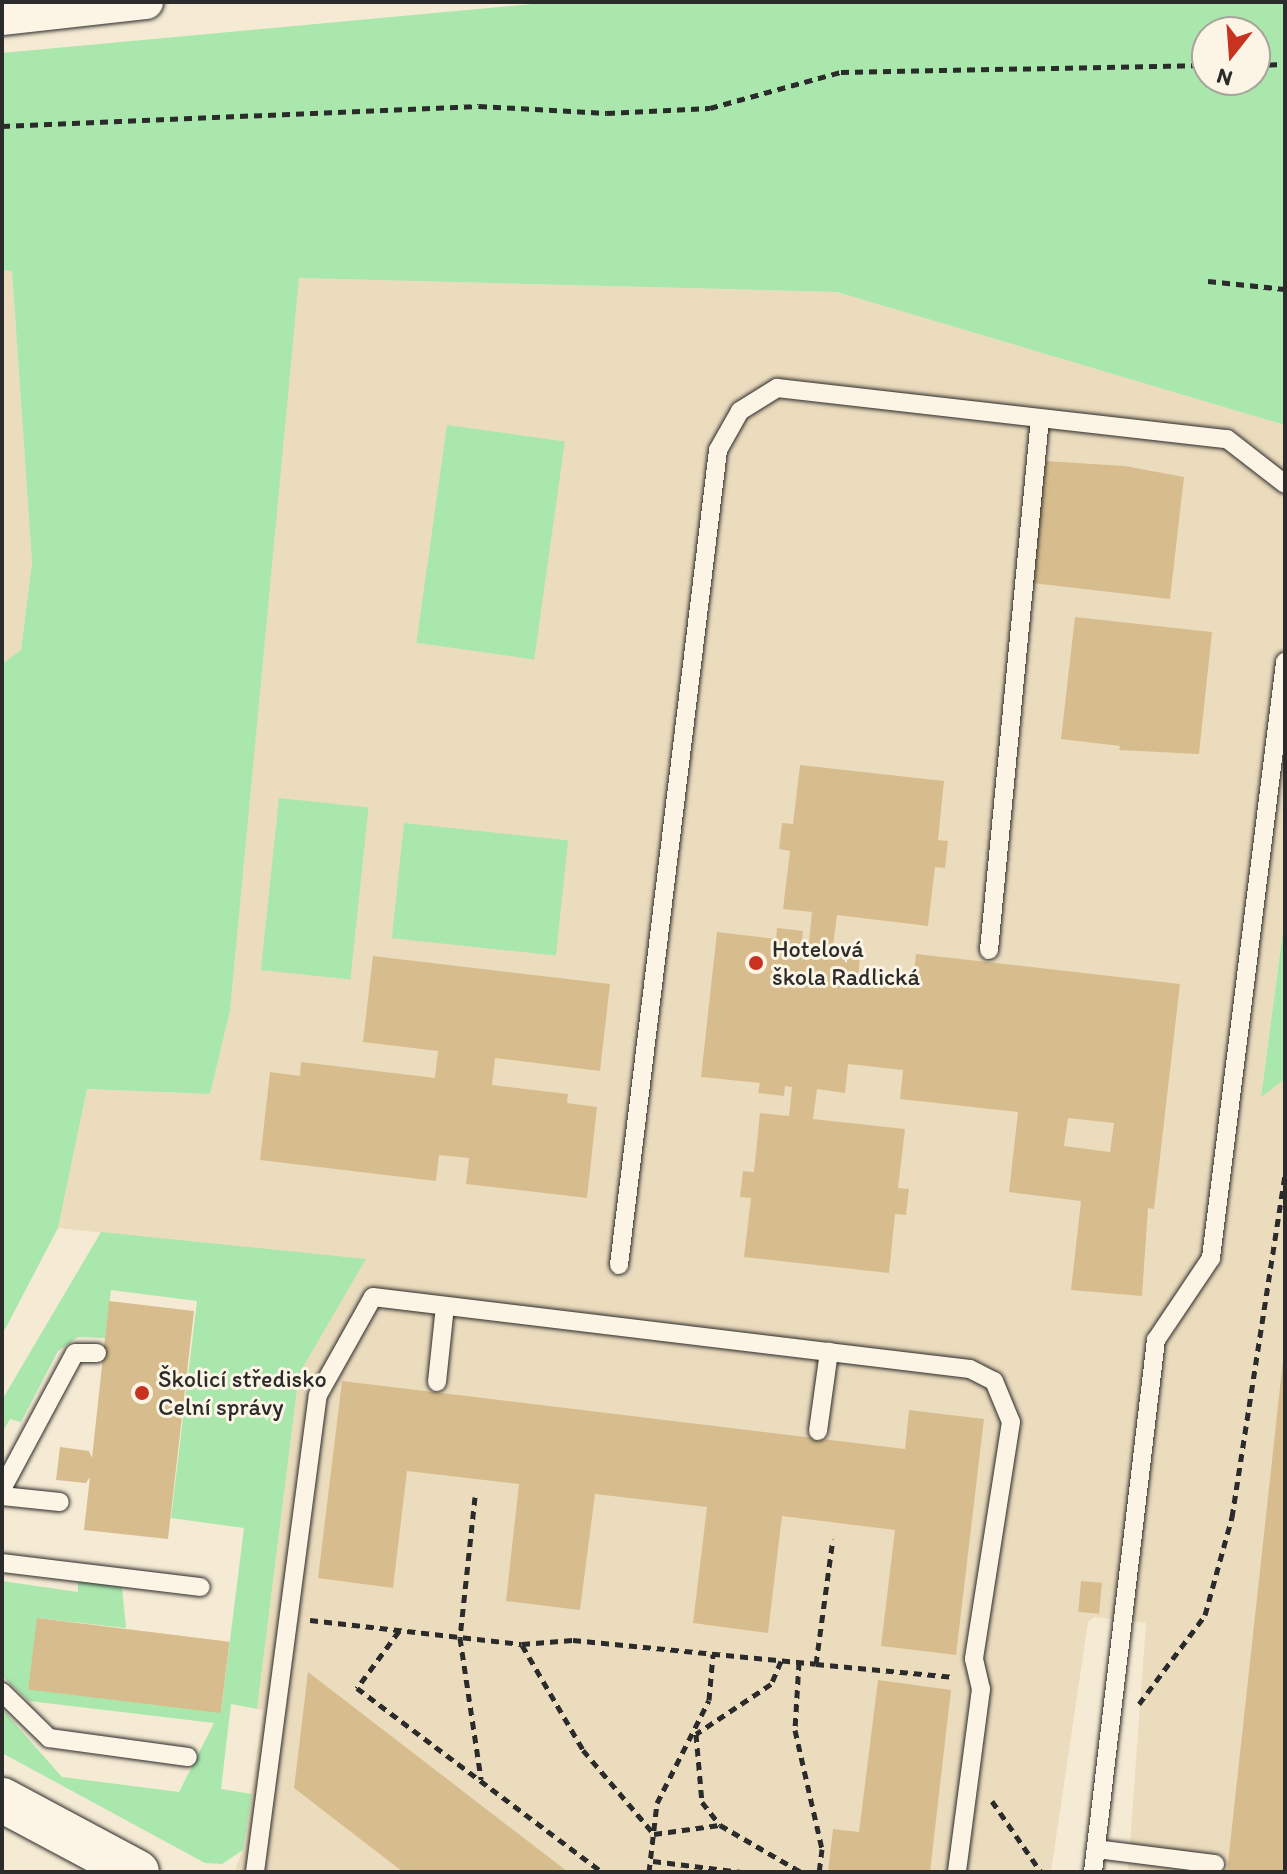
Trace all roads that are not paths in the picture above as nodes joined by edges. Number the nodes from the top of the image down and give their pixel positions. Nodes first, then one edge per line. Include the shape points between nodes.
1 (146, 2) edge
2 (2, 18) edge
3 (1040, 418) junction
4 (1285, 484) edge
5 (1285, 662) edge
6 (989, 950) dead end
7 (619, 1265) dead end
8 (445, 1306) junction
9 (829, 1352) junction
10 (97, 1353) dead end
11 (437, 1382) dead end
12 (818, 1431) dead end
13 (2, 1489) edge
14 (2, 1496) edge
15 (60, 1502) dead end
16 (2, 1563) edge
17 (201, 1587) dead end
18 (2, 1692) edge
19 (188, 1757) dead end
20 (2, 1800) edge
21 (1096, 1849) junction
22 (1215, 1864) dead end
23 (137, 1872) edge
24 (255, 1872) edge
25 (957, 1872) edge
26 (1093, 1872) edge

1 - 2 street
3 - 4 lane via 1227,439
3 - 6 lane
3 - 7 lane via 777,388 740,411 718,450
5 - 21 lane via 1211,1258 1156,1340
8 - 9 lane
8 - 11 lane
8 - 24 lane via 373,1297 318,1395
9 - 12 lane
9 - 25 lane via 970,1369 994,1381 1011,1422 974,1659 978,1679 973,1752
10 - 13 lane via 75,1353
14 - 15 lane
16 - 17 lane
18 - 19 lane via 49,1738
20 - 23 main road
21 - 22 lane
21 - 26 lane

